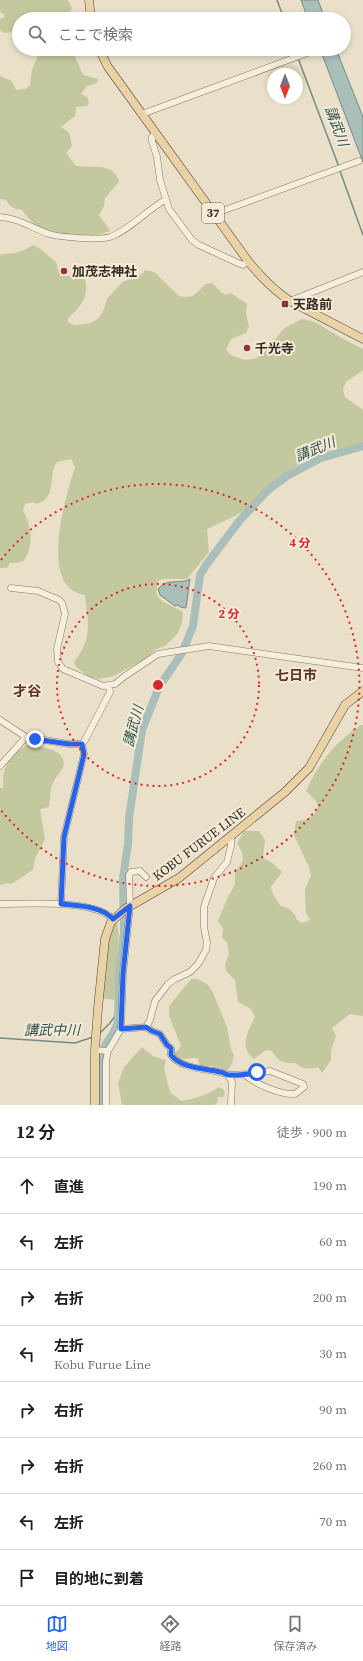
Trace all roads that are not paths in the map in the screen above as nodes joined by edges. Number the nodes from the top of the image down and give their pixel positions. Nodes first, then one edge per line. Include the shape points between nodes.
1 (89, 0) edge
2 (90, 12) edge
3 (102, 56) edge
4 (300, 56) edge
5 (142, 114) junction
6 (155, 133) junction
7 (359, 161) dead end
8 (166, 200) junction
9 (214, 214) junction
10 (0, 217) edge
11 (248, 261) junction
12 (363, 272) edge
13 (290, 301) junction
14 (363, 339) edge
15 (11, 588) dead end
16 (363, 668) edge
17 (109, 686) junction
18 (363, 691) edge
19 (0, 720) edge
20 (26, 737) junction
21 (82, 744) junction
22 (0, 766) edge
23 (230, 837) junction
24 (146, 877) dead end
25 (0, 904) edge
26 (61, 904) junction
27 (129, 907) junction
28 (115, 917) junction
29 (146, 1027) junction
30 (121, 1029) junction
31 (103, 1051) junction
32 (228, 1075) junction
33 (245, 1075) junction
34 (96, 1105) edge
35 (106, 1105) edge
36 (232, 1105) edge

1 - 2 main road
3 - 5 main road, 37
4 - 5 street
5 - 6 main road, 37
6 - 8 street via 152,141
6 - 9 main road, 37
7 - 9 street
8 - 10 street via 109,238 62,237
8 - 11 street via 169,209 192,240 238,264 243,265
9 - 11 main road, 37
11 - 13 main road, 37 via 263,279
12 - 13 street
13 - 14 main road, 37
15 - 17 street via 38,591 59,600 65,614 57,649 58,662 63,669
16 - 17 street via 215,647 158,654
17 - 21 street via 110,692
18 - 23 main road, KOBU FURUE LINE via 345,705 308,768 298,780
19 - 20 street
20 - 21 street
20 - 22 street
21 - 26 street via 84,754 64,837
23 - 27 main road, KOBU FURUE LINE via 179,878
23 - 29 street via 231,846 227,862 214,878 204,907 206,950 190,972 168,984 155,1001
24 - 27 street via 140,872 129,873
25 - 26 street
26 - 28 street via 92,908
27 - 28 main road, KOBU FURUE LINE
27 - 30 street
28 - 31 main road via 106,939 96,1036
29 - 30 street
29 - 32 street via 162,1036 171,1048 171,1055 178,1062
30 - 31 street
31 - 34 main road
31 - 35 street via 106,1061
32 - 33 street
32 - 36 street via 232,1082
33 - 33 street via 270,1071 303,1084 304,1087 295,1094 285,1094 258,1084

